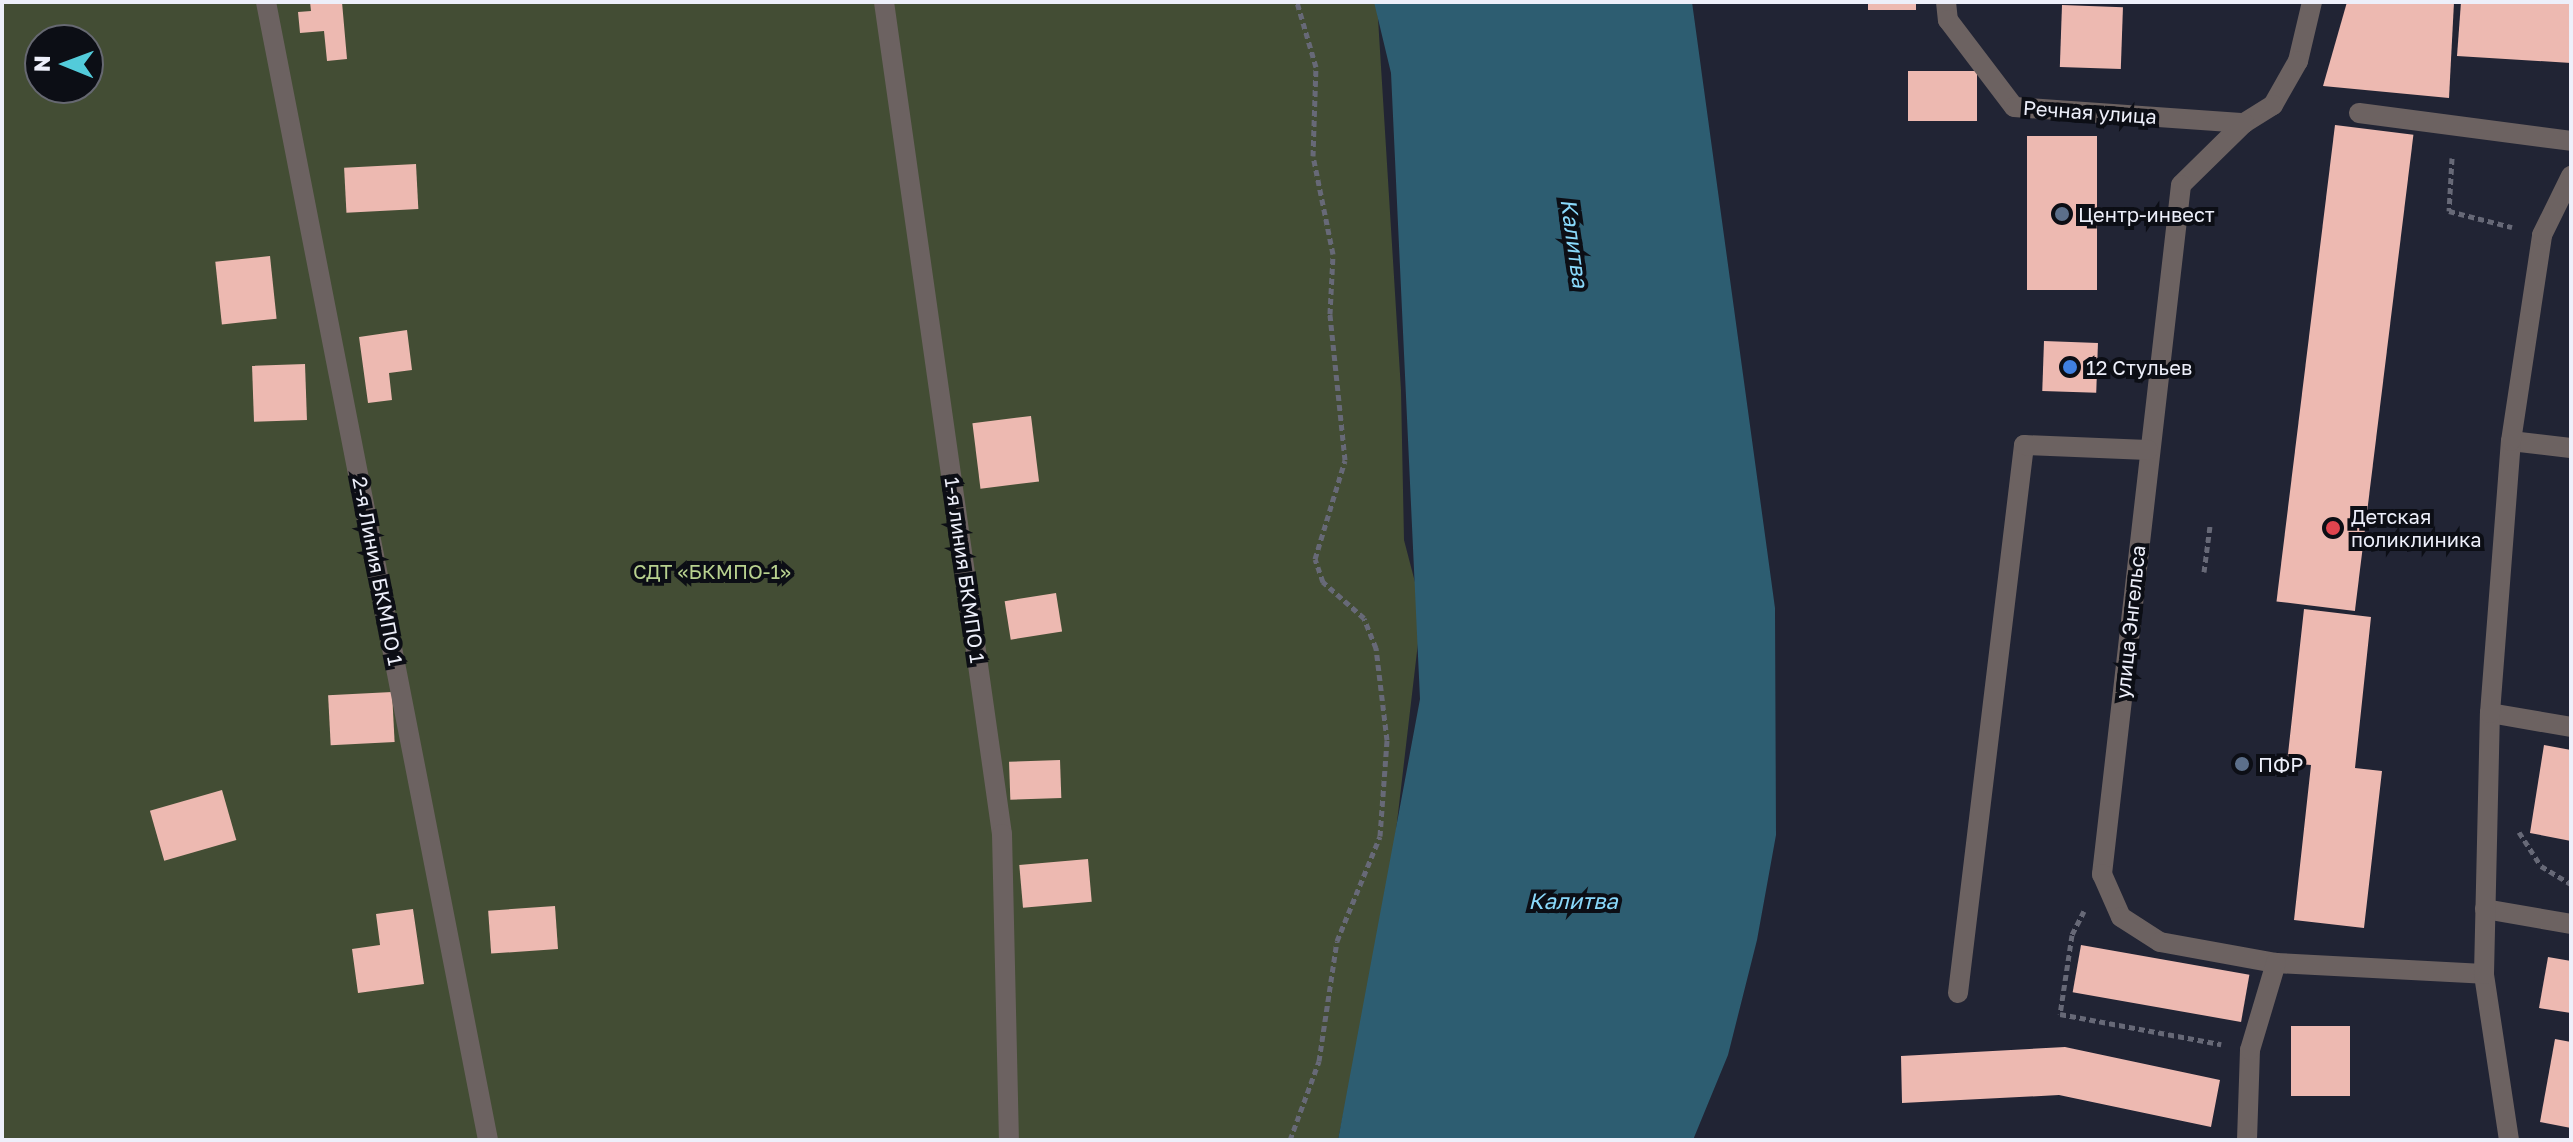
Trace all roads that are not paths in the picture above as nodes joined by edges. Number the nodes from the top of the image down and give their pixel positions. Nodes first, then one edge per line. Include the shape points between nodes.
1 (266, 2) edge
2 (884, 2) edge
3 (1946, 2) edge
4 (2312, 2) edge
5 (2359, 113) dead end
6 (2244, 123) junction
7 (2571, 141) edge
8 (2571, 176) edge
9 (2511, 441) junction
10 (2571, 448) edge
11 (2148, 450) junction
12 (2490, 713) junction
13 (2571, 727) edge
14 (2485, 909) junction
15 (2571, 924) edge
16 (2276, 963) junction
17 (2484, 974) junction
18 (1958, 993) dead end
19 (488, 1140) edge
20 (1009, 1140) edge
21 (2247, 1140) edge
22 (2509, 1140) edge

1 - 19 street, 2-я Линия БКМПО 1
2 - 20 street, 1-я линия БКМПО 1 via 1002,834
3 - 6 street, Речная улица via 1948,20 2014,107
4 - 6 street, улица Энгельса via 2298,61 2273,105
5 - 7 street
6 - 11 street, улица Энгельса via 2181,185
8 - 9 street via 2542,235
9 - 10 street
9 - 12 street
11 - 16 street, улица Энгельса via 2102,874 2121,917 2160,942
11 - 18 street via 2024,445
12 - 13 street
12 - 14 street
14 - 15 street
14 - 17 street
16 - 17 street
16 - 21 street via 2250,1050
17 - 22 street

